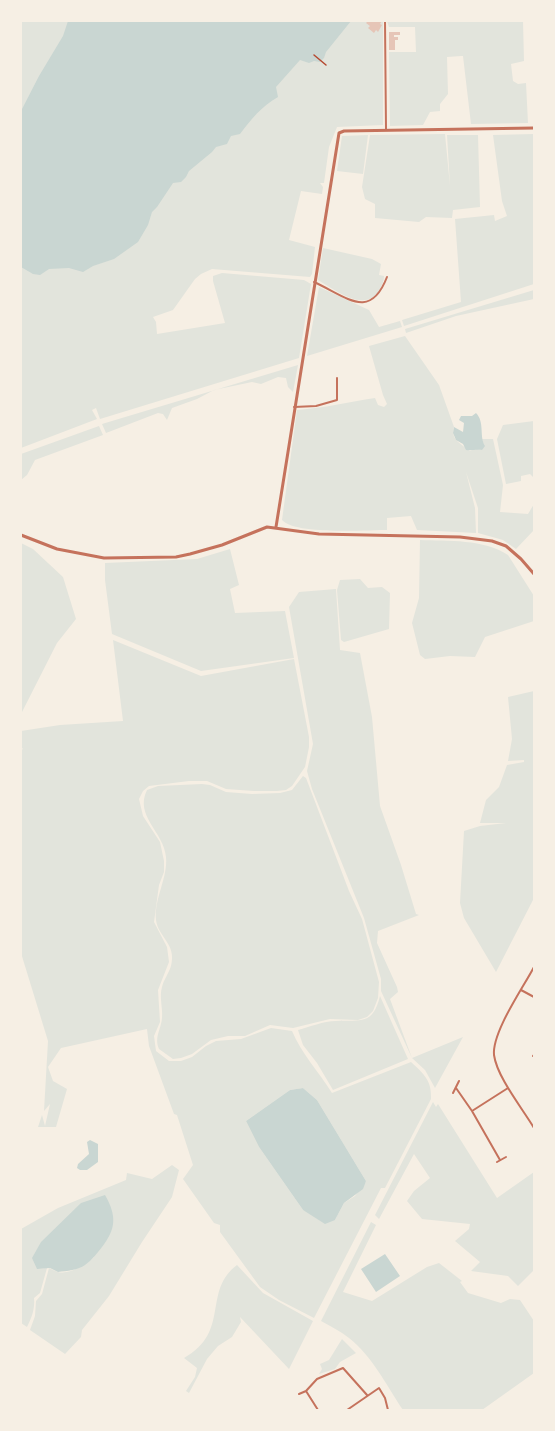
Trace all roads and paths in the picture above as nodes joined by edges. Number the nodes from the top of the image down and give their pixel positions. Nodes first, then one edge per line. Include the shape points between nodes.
1 (385, 21) edge
2 (314, 55) dead end
3 (326, 65) dead end
4 (534, 128) edge
5 (386, 131) junction
6 (387, 277) dead end
7 (314, 282) junction
8 (337, 378) dead end
9 (294, 408) junction
10 (276, 527) junction
11 (21, 535) edge
12 (534, 574) edge
13 (534, 967) edge
14 (521, 990) junction
15 (534, 997) edge
16 (459, 1081) dead end
17 (509, 1087) junction
18 (456, 1088) junction
19 (453, 1093) dead end
20 (472, 1111) junction
21 (534, 1126) edge
22 (506, 1157) dead end
23 (306, 1391) junction
24 (300, 1394) dead end
25 (367, 1395) junction
26 (318, 1410) edge
27 (347, 1410) edge
28 (388, 1410) edge

1 - 5 street
2 - 3 path
4 - 5 street
5 - 7 street via 344,131 337,137
6 - 7 street via 376,297 364,303
7 - 9 street
8 - 9 street via 337,400
9 - 10 street
10 - 11 street via 267,526 222,545 176,556 93,557
10 - 12 street via 319,534 434,535 492,541 514,552
13 - 14 street
14 - 15 street
14 - 17 street via 494,1043 497,1065
16 - 18 street
17 - 20 street
17 - 21 street
18 - 19 street
18 - 20 street
20 - 22 street via 499,1161
23 - 24 street
23 - 25 street via 317,1379 344,1368
23 - 26 street
25 - 27 street
25 - 28 street via 380,1388

